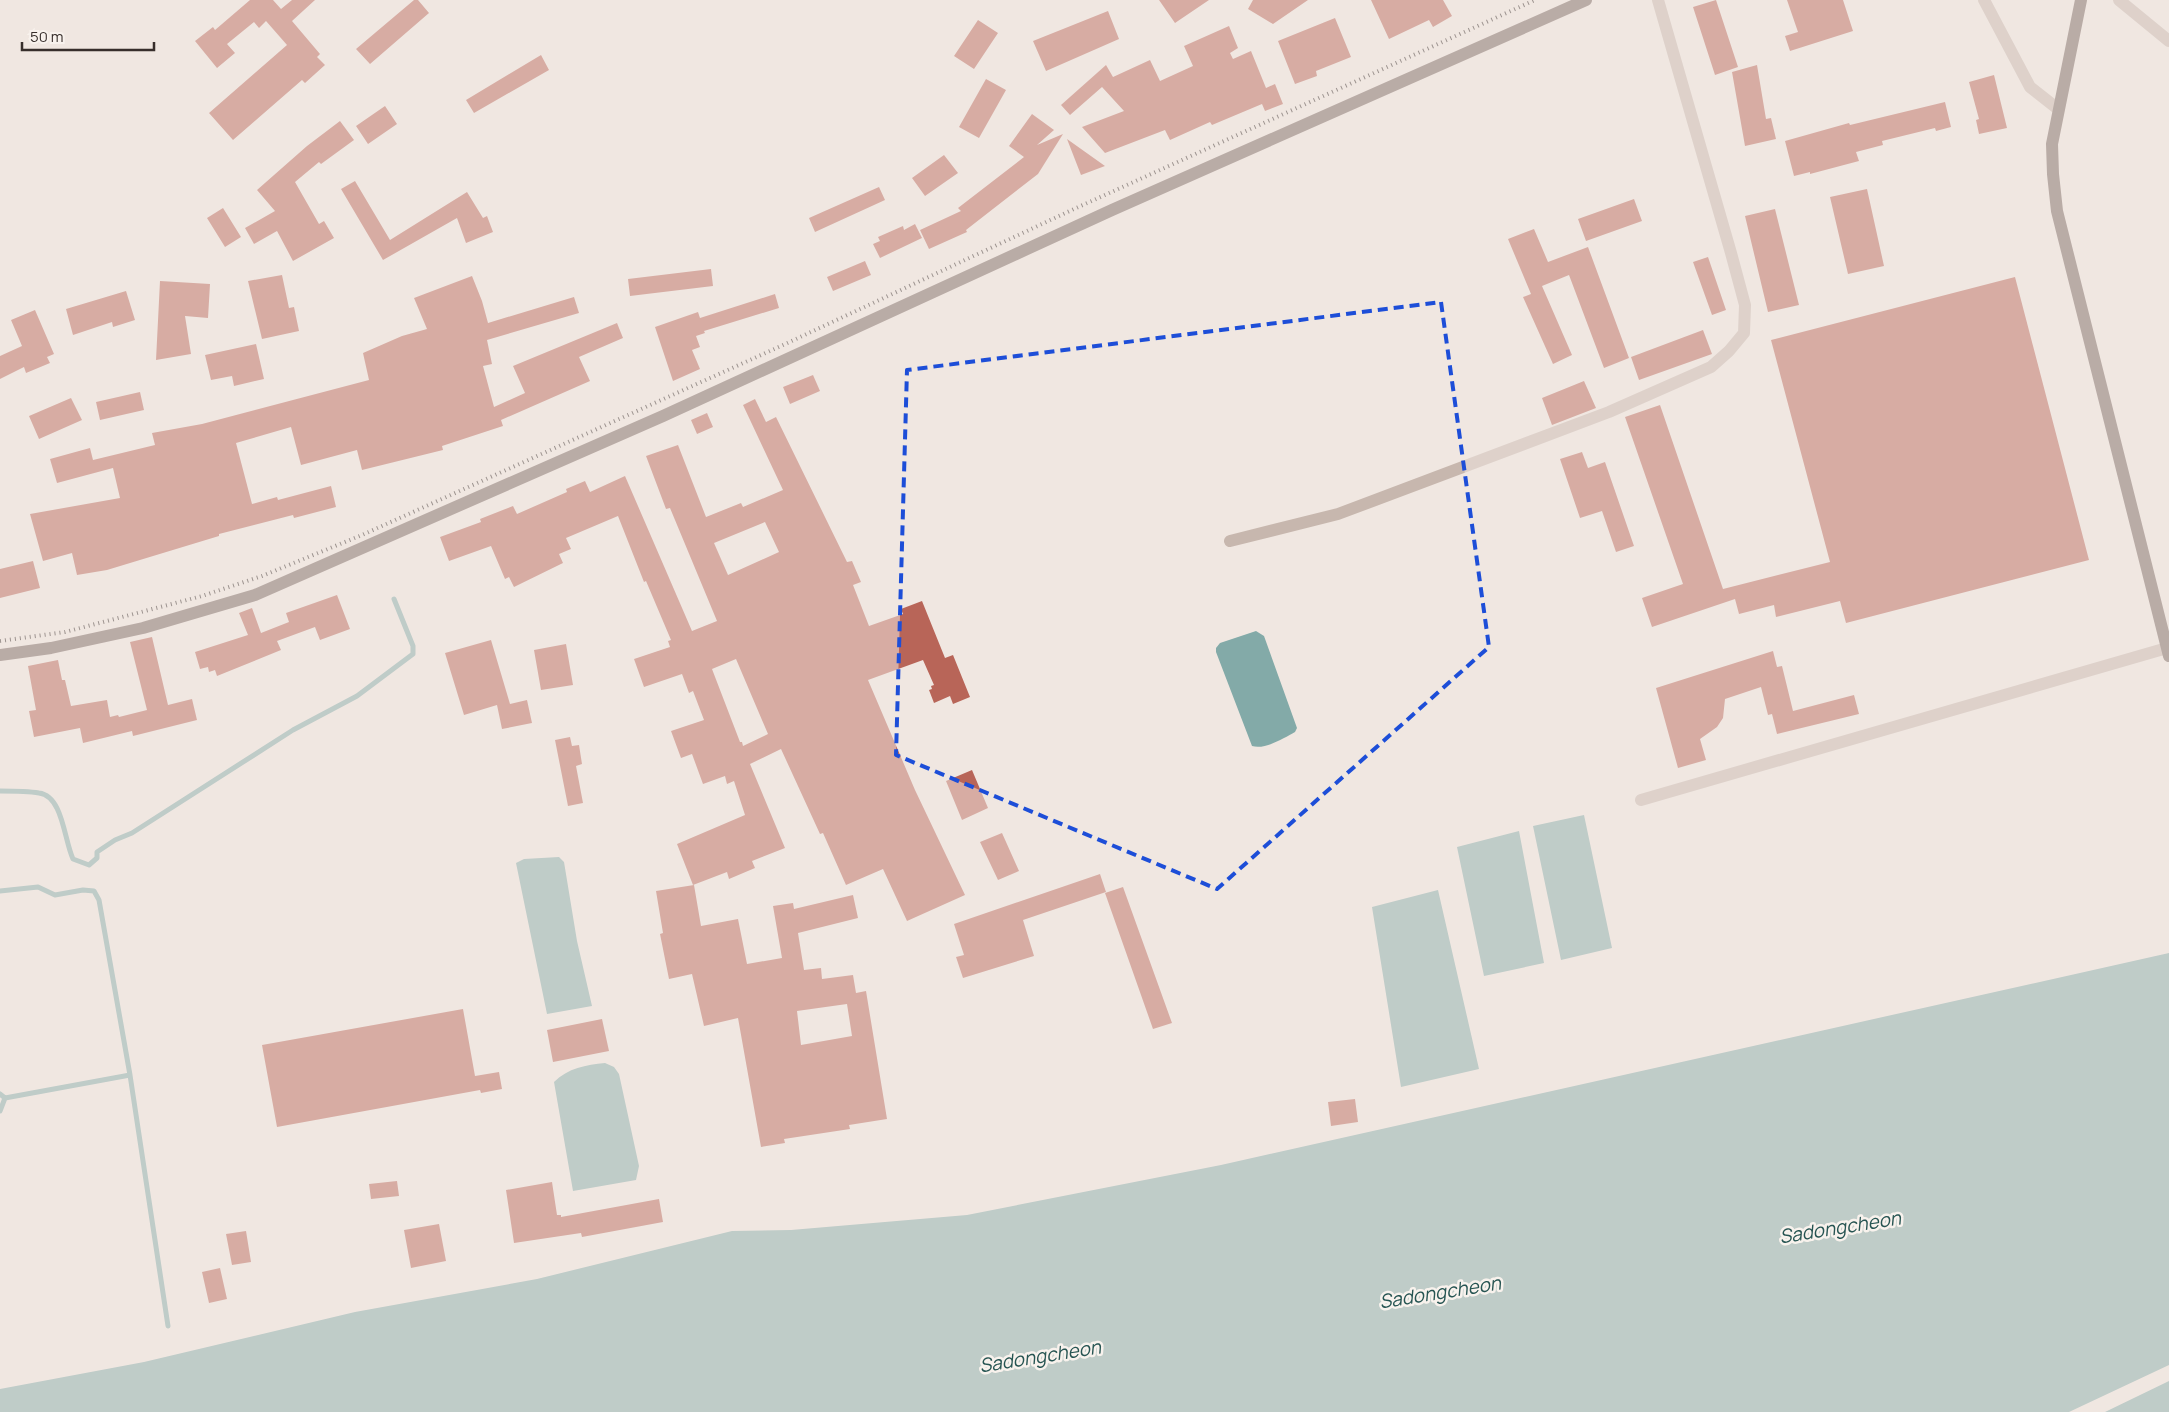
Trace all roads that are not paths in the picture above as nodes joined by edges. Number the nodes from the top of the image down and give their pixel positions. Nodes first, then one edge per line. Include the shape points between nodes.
1 (1586, 0) edge
2 (1658, 0) edge
3 (1984, 0) edge
4 (2081, 0) edge
5 (2119, 0) edge
6 (2169, 41) edge
7 (2058, 109) junction
8 (1230, 541) dead end
9 (2168, 652) edge
10 (0, 655) edge
11 (1641, 800) dead end

1 - 10 main road via 255,596 143,628 51,648
2 - 8 street via 1736,270 1745,305 1744,333 1710,367 1609,412 1338,514
3 - 7 street via 2030,87
4 - 7 main road
5 - 6 street
7 - 9 main road via 2052,144 2057,211
9 - 11 street

